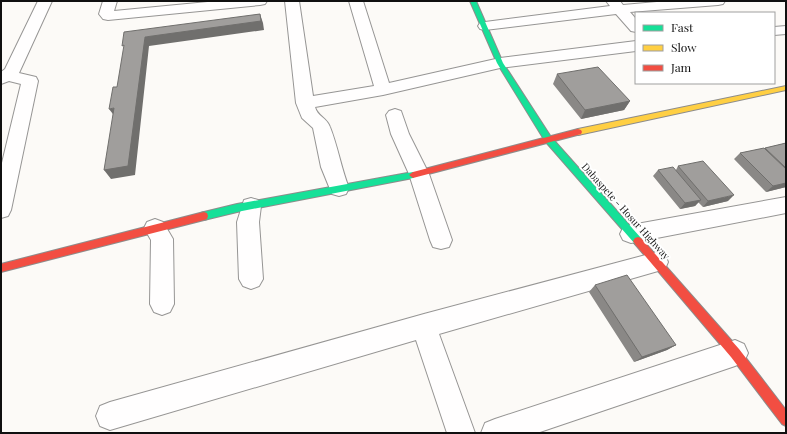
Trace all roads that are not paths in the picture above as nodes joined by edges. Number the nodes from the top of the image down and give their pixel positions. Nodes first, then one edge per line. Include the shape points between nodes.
1 (45, 1) edge
2 (110, 1) edge
3 (260, 1) edge
4 (292, 1) edge
5 (356, 1) edge
6 (473, 1) edge
7 (718, 1) edge
8 (231, 3) edge
9 (616, 5) edge
10 (172, 6) edge
11 (485, 26) junction
12 (635, 27) edge
13 (786, 30) edge
14 (775, 31) edge
15 (635, 46) edge
16 (500, 63) junction
17 (5, 78) edge
18 (786, 88) edge
19 (383, 90) junction
20 (305, 103) junction
21 (395, 115) dead end
22 (548, 139) junction
23 (419, 174) junction
24 (339, 188) junction
25 (786, 205) edge
26 (251, 206) junction
27 (1, 210) edge
28 (155, 228) junction
29 (631, 234) junction
30 (441, 240) dead end
31 (657, 262) junction
32 (1, 268) edge
33 (251, 279) dead end
34 (162, 304) dead end
35 (424, 326) junction
36 (735, 353) junction
37 (110, 416) dead end
38 (786, 420) edge
39 (461, 433) edge
40 (495, 433) edge

1 - 17 street via 12,72
2 - 10 street via 106,14 108,16
3 - 8 street
4 - 20 street
5 - 19 street
6 - 11 street, Dabaspete - Hosur Highway
7 - 9 street
8 - 10 street
9 - 11 street
9 - 12 street
11 - 16 street, Dabaspete - Hosur Highway
13 - 14 street
15 - 16 street
16 - 19 street
16 - 22 street, Dabaspete - Hosur Highway
17 - 27 street via 30,81
18 - 22 street
19 - 20 street
20 - 24 street via 308,114 321,126
21 - 23 street via 400,134
22 - 23 street
22 - 29 street, Dabaspete - Hosur Highway
23 - 24 street
23 - 30 street
24 - 26 street
25 - 29 street
26 - 28 street
26 - 33 street via 248,222
28 - 32 street
28 - 34 street via 162,238
29 - 31 street, Dabaspete - Hosur Highway
31 - 35 street
31 - 36 street, Dabaspete - Hosur Highway
35 - 37 street
35 - 39 street
36 - 38 street, Dabaspete - Hosur Highway
36 - 40 street

